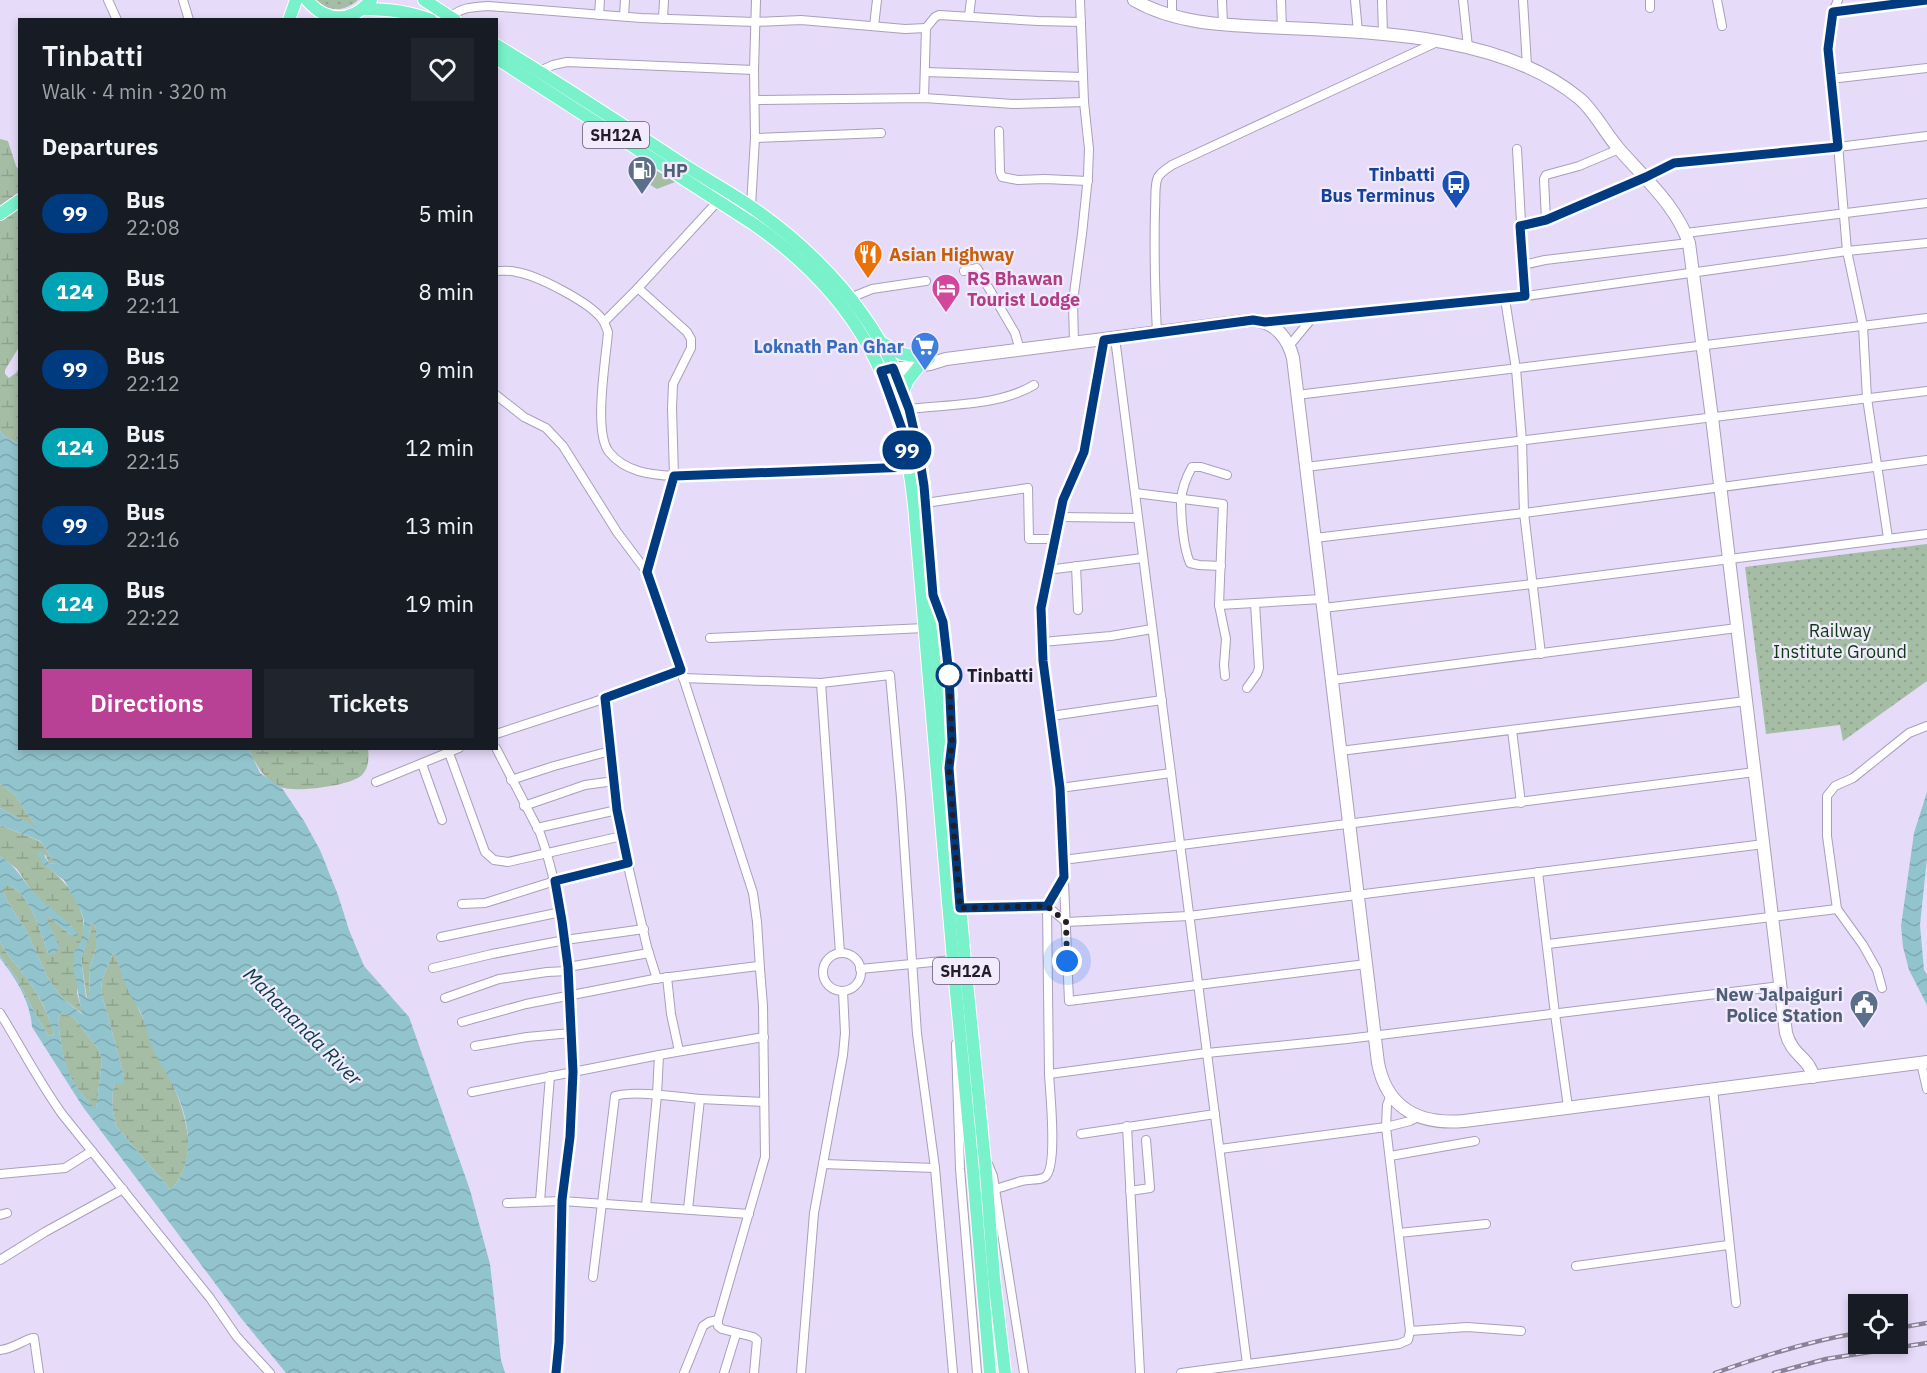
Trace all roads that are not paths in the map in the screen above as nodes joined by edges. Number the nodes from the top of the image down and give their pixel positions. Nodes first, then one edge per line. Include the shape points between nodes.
1 (108, 0) edge
2 (183, 0) edge
3 (296, 0) edge
4 (307, 0) edge
5 (424, 0) edge
6 (600, 0) edge
7 (625, 0) edge
8 (664, 0) edge
9 (756, 0) edge
10 (877, 0) edge
11 (971, 0) edge
12 (1080, 0) edge
13 (1134, 0) edge
14 (1172, 0) edge
15 (1222, 0) edge
16 (1281, 0) edge
17 (1355, 0) edge
18 (1382, 0) edge
19 (1463, 0) edge
20 (1523, 0) edge
21 (1718, 0) edge
22 (1838, 0) edge
23 (1927, 0) edge
24 (367, 4) edge
25 (1833, 12) junction
26 (599, 15) junction
27 (624, 16) junction
28 (969, 16) junction
29 (1172, 16) junction
30 (347, 17) edge
31 (116, 18) edge
32 (188, 18) edge
33 (290, 18) edge
34 (425, 18) edge
35 (453, 18) edge
36 (663, 19) junction
37 (755, 22) junction
38 (1081, 22) junction
39 (1223, 24) junction
40 (874, 26) junction
41 (1722, 26) dead end
42 (926, 28) junction
43 (1282, 28) junction
44 (1358, 32) junction
45 (1383, 34) junction
46 (1437, 42) junction
47 (498, 46) edge
48 (1468, 47) junction
49 (498, 59) edge
50 (1527, 66) junction
51 (1927, 68) edge
52 (754, 70) junction
53 (540, 71) junction
54 (925, 72) junction
55 (1083, 77) junction
56 (1830, 79) junction
57 (924, 99) junction
58 (756, 100) junction
59 (1084, 102) junction
60 (999, 130) dead end
61 (881, 133) dead end
62 (1927, 136) edge
63 (756, 138) junction
64 (1838, 147) junction
65 (1517, 149) dead end
66 (1619, 149) junction
67 (1646, 177) junction
68 (1088, 181) junction
69 (18, 201) edge
70 (718, 201) junction
71 (1927, 203) edge
72 (751, 206) junction
73 (1845, 212) junction
74 (0, 214) edge
75 (1546, 220) junction
76 (1520, 226) junction
77 (1687, 238) junction
78 (1927, 243) edge
79 (1848, 251) junction
80 (1523, 265) junction
81 (498, 271) edge
82 (964, 271) dead end
83 (1693, 274) junction
84 (926, 281) dead end
85 (638, 288) junction
86 (1525, 296) junction
87 (850, 298) junction
88 (1505, 299) junction
89 (1313, 317) junction
90 (1927, 318) edge
91 (605, 321) junction
92 (1265, 322) junction
93 (1863, 326) junction
94 (1156, 333) junction
95 (1110, 339) junction
96 (879, 341) junction
97 (1074, 343) junction
98 (1702, 344) junction
99 (1289, 346) junction
100 (1020, 350) junction
101 (924, 361) junction
102 (885, 366) junction
103 (1516, 369) junction
104 (1034, 385) dead end
105 (903, 391) junction
106 (1927, 391) edge
107 (1297, 395) junction
108 (498, 397) edge
109 (1867, 398) junction
110 (909, 409) junction
111 (1712, 418) junction
112 (1522, 441) junction
113 (1927, 460) edge
114 (1878, 465) junction
115 (910, 467) junction
116 (1306, 467) junction
117 (1227, 475) dead end
118 (674, 476) junction
119 (1720, 487) junction
120 (1135, 493) junction
121 (1181, 498) junction
122 (925, 503) junction
123 (1524, 513) junction
124 (1059, 517) junction
125 (1138, 518) junction
126 (1927, 534) edge
127 (1315, 538) junction
128 (1888, 538) junction
129 (1054, 539) junction
130 (1143, 558) junction
131 (1729, 558) junction
132 (1076, 566) junction
133 (1221, 566) junction
134 (1047, 570) junction
135 (647, 572) junction
136 (1533, 584) junction
137 (1255, 603) junction
138 (1322, 604) junction
139 (1219, 605) junction
140 (1078, 610) dead end
141 (925, 628) junction
142 (1737, 628) junction
143 (1152, 629) junction
144 (710, 638) dead end
145 (1042, 642) junction
146 (1541, 654) junction
147 (682, 674) junction
148 (1225, 676) dead end
149 (1332, 680) junction
150 (821, 683) junction
151 (1247, 688) dead end
152 (605, 698) junction
153 (1161, 700) junction
154 (1746, 701) junction
155 (1050, 716) junction
156 (1927, 726) edge
157 (1512, 730) junction
158 (498, 733) edge
159 (455, 750) edge
160 (497, 750) edge
161 (610, 752) junction
162 (1340, 752) junction
163 (449, 753) junction
164 (422, 764) junction
165 (1755, 772) junction
166 (1171, 773) junction
167 (512, 780) junction
168 (614, 781) junction
169 (376, 782) dead end
170 (1060, 788) junction
171 (1521, 803) junction
172 (524, 806) junction
173 (617, 810) junction
174 (442, 820) dead end
175 (1349, 823) junction
176 (537, 828) junction
177 (622, 836) junction
178 (1764, 844) junction
179 (1180, 845) junction
180 (547, 854) junction
181 (1063, 860) junction
182 (628, 863) junction
183 (1538, 872) junction
184 (1064, 877) junction
185 (555, 881) junction
186 (1357, 894) junction
187 (462, 904) dead end
188 (1047, 906) junction
189 (960, 908) junction
190 (1836, 909) junction
191 (561, 912) junction
192 (1190, 916) junction
193 (1773, 916) junction
194 (1066, 922) junction
195 (644, 929) junction
196 (441, 937) dead end
197 (565, 940) junction
198 (1548, 944) junction
199 (649, 953) junction
200 (840, 953) junction
201 (953, 960) junction
202 (913, 964) junction
203 (1366, 964) junction
204 (434, 968) dead end
205 (568, 969) junction
206 (760, 969) junction
207 (860, 969) junction
208 (667, 977) junction
209 (657, 979) junction
210 (1198, 986) junction
211 (1781, 986) junction
212 (1882, 988) dead end
213 (843, 991) junction
214 (956, 995) junction
215 (571, 996) junction
216 (445, 998) dead end
217 (1555, 1014) junction
218 (0, 1016) edge
219 (462, 1022) dead end
220 (571, 1034) junction
221 (1375, 1034) junction
222 (764, 1037) junction
223 (475, 1046) dead end
224 (679, 1051) junction
225 (1207, 1053) junction
226 (659, 1055) junction
227 (1924, 1063) edge
228 (573, 1072) junction
229 (1049, 1074) junction
230 (550, 1076) junction
231 (1813, 1077) junction
232 (1713, 1089) junction
233 (1927, 1089) edge
234 (472, 1092) dead end
235 (657, 1095) junction
236 (1391, 1095) junction
237 (700, 1099) junction
238 (764, 1102) junction
239 (1568, 1107) junction
240 (1215, 1114) junction
241 (1418, 1117) junction
242 (1127, 1126) junction
243 (1386, 1127) junction
244 (1080, 1134) dead end
245 (1146, 1140) dead end
246 (1475, 1141) dead end
247 (1220, 1149) junction
248 (92, 1151) junction
249 (1390, 1156) junction
250 (985, 1157) junction
251 (823, 1164) junction
252 (935, 1168) junction
253 (0, 1174) edge
254 (123, 1189) junction
255 (995, 1189) junction
256 (1130, 1191) junction
257 (540, 1200) junction
258 (562, 1200) junction
259 (507, 1203) dead end
260 (602, 1203) junction
261 (646, 1206) junction
262 (688, 1209) junction
263 (749, 1214) junction
264 (1486, 1224) dead end
265 (1399, 1233) junction
266 (1728, 1245) junction
267 (0, 1260) edge
268 (1576, 1266) dead end
269 (592, 1277) dead end
270 (1736, 1303) dead end
271 (718, 1320) junction
272 (1410, 1331) junction
273 (1521, 1331) dead end
274 (736, 1334) junction
275 (0, 1350) edge
276 (1247, 1364) junction
277 (39, 1373) edge
278 (270, 1373) edge
279 (556, 1373) edge
280 (684, 1373) edge
281 (724, 1373) edge
282 (754, 1373) edge
283 (801, 1373) edge
284 (953, 1373) edge
285 (978, 1373) edge
286 (990, 1373) edge
287 (1005, 1373) edge
288 (1024, 1373) edge
289 (1140, 1373) edge
290 (1181, 1373) edge

1 - 31 street
2 - 32 street
3 - 33 main road
4 - 30 main road via 325,15
5 - 35 main road
6 - 26 street
7 - 27 street
8 - 36 street
9 - 37 street
10 - 40 street
11 - 28 street
12 - 38 street
13 - 29 main road
14 - 29 street
15 - 39 street
16 - 43 street
17 - 44 street
18 - 45 street
19 - 48 street
20 - 50 street
21 - 41 street
22 - 25 street
23 - 25 street
24 - 30 main road
24 - 34 main road
25 - 56 street via 1828,49
26 - 27 street
26 - 35 street via 488,6 467,8 456,12
27 - 36 street
28 - 38 street
28 - 42 street via 939,15
29 - 39 main road
36 - 37 street
37 - 40 street via 801,20
37 - 52 street
38 - 55 street
39 - 43 main road
40 - 42 street
42 - 54 street
43 - 44 main road
44 - 45 main road
45 - 46 main road
46 - 48 main road
46 - 94 street via 1161,173 1157,178 1155,208
47 - 53 main road, SH12A
48 - 50 main road
49 - 70 main road, SH12A
50 - 66 main road via 1582,100
51 - 56 street
52 - 53 street via 567,62
52 - 58 street
53 - 72 main road, SH12A
54 - 55 street
54 - 57 street
55 - 59 street
56 - 64 street
57 - 58 street
57 - 59 street via 1013,104
58 - 63 street
59 - 68 street
60 - 68 street via 1002,177
61 - 63 street
62 - 64 street
63 - 72 street
64 - 67 street via 1674,163
64 - 73 street
65 - 76 street
66 - 67 main road
66 - 75 street via 1546,175
67 - 75 street
67 - 77 main road
68 - 97 street via 1073,301
69 - 74 main road
70 - 85 street
70 - 102 main road, SH12A via 735,212 747,228 853,321
71 - 73 street
72 - 87 main road, SH12A via 809,253
73 - 77 street via 1717,230
73 - 79 street
75 - 76 street
76 - 80 street
77 - 80 street
77 - 83 main road
78 - 79 street
79 - 83 street
79 - 93 street
80 - 86 street
81 - 91 street via 516,272 549,284
82 - 100 street via 977,268 1015,333
83 - 86 street
83 - 98 main road
84 - 87 street via 872,289
85 - 91 street
85 - 118 street via 691,339 691,348 673,384
86 - 88 street
87 - 96 main road, SH12A
88 - 89 street
88 - 103 street
89 - 92 street
89 - 99 street
90 - 93 street
91 - 118 street via 608,332 601,414 604,442 609,452 639,472
92 - 94 main road via 1253,320
92 - 99 main road
93 - 98 street
93 - 109 street
94 - 95 main road
95 - 97 main road
95 - 120 street
95 - 124 street via 1084,452
96 - 101 main road
96 - 102 main road, SH12A
97 - 100 main road
98 - 103 street
98 - 111 main road
99 - 107 main road
100 - 101 main road
101 - 102 main road
101 - 105 main road
102 - 105 main road, SH12A
102 - 115 main road, SH12A
103 - 107 street
103 - 112 street
104 - 110 street via 1019,394 991,400
105 - 110 main road, SH12A
106 - 109 street
107 - 116 main road
108 - 135 street via 546,428 563,446
109 - 111 street
109 - 114 street
110 - 122 main road, SH12A
111 - 112 street
111 - 119 main road
112 - 116 street
112 - 123 street
113 - 114 street
114 - 119 street
114 - 128 street
115 - 118 street
115 - 141 main road, SH12A
116 - 127 main road
117 - 121 street via 1192,467
118 - 135 street
119 - 123 street
119 - 131 main road
120 - 121 street
120 - 125 street
121 - 133 street via 1190,563
121 - 133 street via 1223,504
122 - 129 street via 1028,488 1029,540
122 - 189 main road, SH12A via 933,595 943,622 949,675 949,768
123 - 127 street
123 - 136 street
124 - 125 street
124 - 129 street
125 - 130 street
126 - 128 street
127 - 138 main road
128 - 131 street
129 - 134 street
130 - 132 street
130 - 143 street
131 - 136 street
131 - 142 main road
132 - 134 street
132 - 140 street
133 - 139 street
134 - 145 street via 1041,608
135 - 147 street
136 - 138 street
136 - 146 street
137 - 138 street
137 - 139 street
137 - 151 street via 1259,668
138 - 149 main road
139 - 148 street via 1226,639
141 - 144 street
141 - 201 main road, SH12A
142 - 146 street
142 - 154 main road
143 - 145 street
143 - 153 street
145 - 155 street
146 - 149 street
147 - 150 street
147 - 152 street
147 - 206 street via 753,893
149 - 162 main road
150 - 200 street
150 - 202 street via 890,675
152 - 158 street
152 - 161 street
153 - 155 street
153 - 166 street
154 - 157 street
154 - 165 main road
155 - 170 street
156 - 190 street via 1909,733 1853,778 1835,786 1827,796 1827,836
157 - 162 street
157 - 171 street
159 - 163 street
160 - 167 street
161 - 167 street
161 - 168 street
162 - 175 main road
163 - 164 street
163 - 180 street via 484,852 501,862
164 - 169 street
164 - 174 street
165 - 171 street
165 - 178 main road
166 - 170 street
166 - 179 street
167 - 172 street
168 - 172 street via 585,785
168 - 173 street
170 - 181 street
171 - 175 street
172 - 176 street
173 - 176 street
173 - 177 street
175 - 179 street
175 - 186 main road
176 - 180 street
177 - 180 street
177 - 182 street
178 - 183 street
178 - 193 main road
179 - 181 street
179 - 192 street
180 - 185 street
181 - 184 street
182 - 185 street
182 - 195 street
183 - 186 street
183 - 198 street
184 - 188 street
184 - 194 street
185 - 187 street via 485,903
185 - 191 street
186 - 192 street
186 - 203 main road
188 - 189 street
188 - 194 street
188 - 229 street
189 - 250 main road, SH12A
190 - 193 street
190 - 212 street via 1863,945
191 - 196 street
191 - 197 street
192 - 194 street
192 - 210 street
193 - 198 street
193 - 211 main road
194 - 210 street via 1069,1001
195 - 197 street
195 - 199 street
197 - 204 street
197 - 205 street
198 - 217 street
199 - 205 street
199 - 209 street
200 - 207 street via 852,957
200 - 213 street via 825,962 822,972 829,986
201 - 202 street
201 - 214 main road, SH12A
202 - 207 street
202 - 252 street via 917,1034
203 - 210 street
203 - 221 main road
205 - 215 street
205 - 216 street via 499,979
206 - 208 street via 753,965
206 - 222 street
207 - 213 street via 857,984
208 - 209 street
208 - 224 street
209 - 215 street
210 - 225 street
211 - 217 street
211 - 231 main road via 1788,1040 1808,1064
213 - 251 street via 843,1054
214 - 285 street via 960,1169
214 - 286 main road, SH12A
215 - 219 street via 514,1006
215 - 220 street
217 - 221 street
217 - 239 street
218 - 248 street via 44,1089
220 - 223 street
220 - 228 street
221 - 225 street
221 - 236 main road via 1380,1071
222 - 224 street
222 - 238 street
224 - 226 street
225 - 229 street
225 - 240 street
226 - 228 street
226 - 235 street
227 - 231 main road
227 - 233 street
228 - 230 street
228 - 258 street
229 - 255 street via 1053,1146 1050,1171 1039,1179
230 - 234 street
230 - 257 street
231 - 232 main road
232 - 239 main road
232 - 266 street
235 - 237 street
235 - 260 street via 615,1096
235 - 261 street
236 - 241 main road
236 - 243 street
237 - 238 street
237 - 262 street
238 - 263 street via 765,1157
239 - 241 main road via 1453,1122
240 - 242 street
240 - 247 street
241 - 243 street
242 - 244 street
242 - 256 street
243 - 247 street
243 - 249 street
245 - 256 street via 1150,1188
246 - 249 street
247 - 276 street
248 - 253 street via 65,1168
248 - 254 street
249 - 265 street
250 - 255 street
250 - 287 main road, SH12A
251 - 252 street
251 - 283 street via 814,1213
252 - 284 street
254 - 267 street
254 - 278 street via 237,1337
255 - 288 street
256 - 289 street
257 - 258 street
257 - 259 street
258 - 260 street
258 - 279 street
260 - 261 street
260 - 269 street
261 - 262 street
262 - 263 street
263 - 271 street
264 - 265 street
265 - 272 street
266 - 268 street
266 - 270 street
271 - 274 street via 718,1326
271 - 280 street via 703,1326
272 - 273 street via 1467,1327
272 - 276 street via 1408,1340 1399,1344
274 - 281 street
274 - 282 street via 757,1340
275 - 277 street via 34,1338
276 - 290 street

